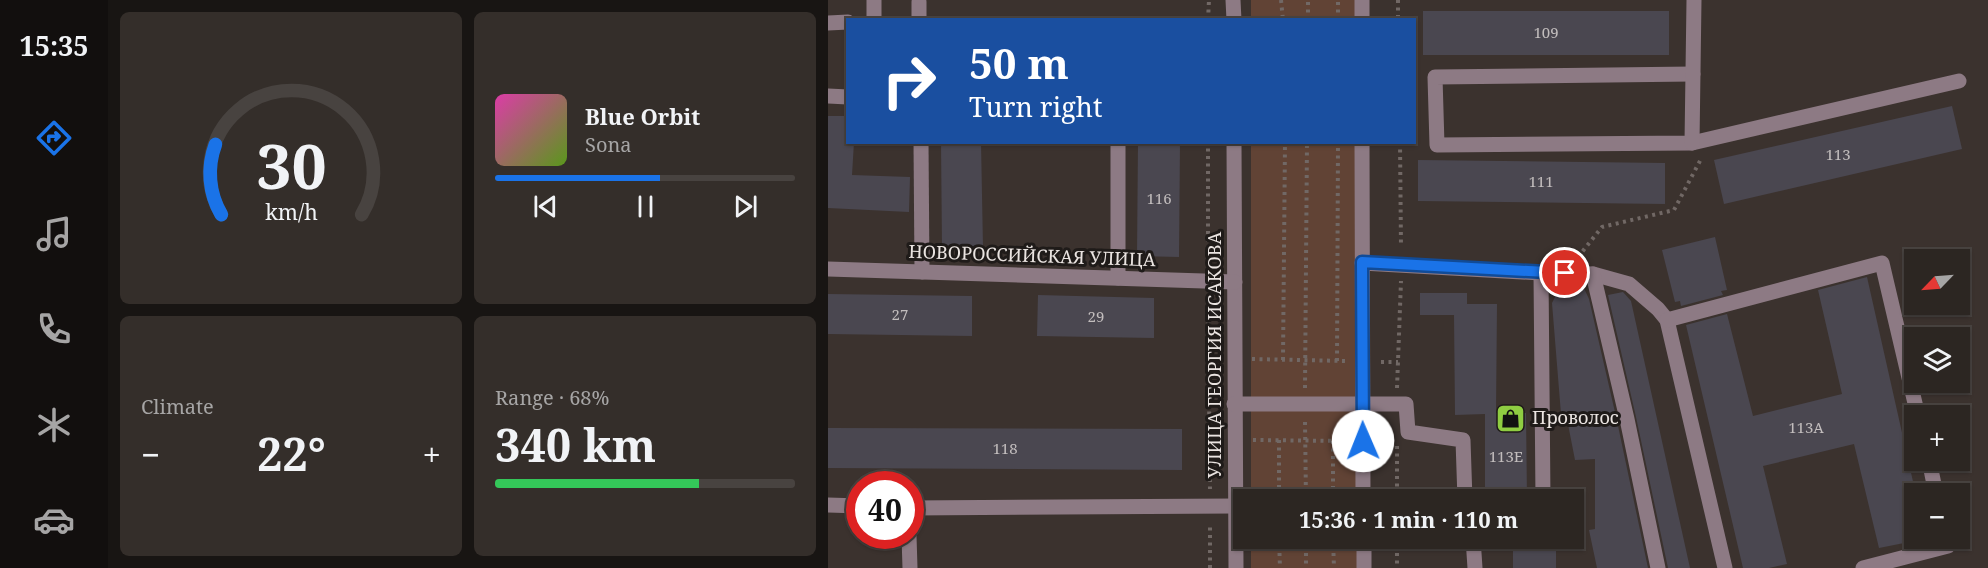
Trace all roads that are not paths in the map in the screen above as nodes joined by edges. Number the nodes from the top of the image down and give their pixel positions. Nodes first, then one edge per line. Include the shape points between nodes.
1 (874, 0) edge
2 (1233, 0) edge
3 (1362, 0) edge
4 (1694, 0) edge
5 (919, 2) dead end
6 (874, 18) edge
7 (919, 18) edge
8 (1234, 18) edge
9 (1362, 18) edge
10 (846, 22) edge
11 (828, 23) edge
12 (1692, 74) junction
13 (1959, 81) dead end
14 (828, 96) edge
15 (846, 97) edge
16 (1692, 143) junction
17 (921, 144) edge
18 (1118, 144) edge
19 (1234, 144) edge
20 (1362, 144) edge
21 (1362, 262) junction
22 (828, 269) edge
23 (922, 272) junction
24 (1541, 273) junction
25 (1593, 274) junction
26 (1118, 278) junction
27 (1234, 282) junction
28 (1667, 320) junction
29 (1234, 404) junction
30 (1362, 404) junction
31 (1915, 405) edge
32 (1235, 489) edge
33 (1363, 489) edge
34 (1465, 489) edge
35 (1543, 489) edge
36 (828, 505) edge
37 (846, 506) edge
38 (1233, 506) edge
39 (924, 508) edge
40 (909, 549) edge
41 (1236, 549) edge
42 (1364, 549) edge
43 (1473, 549) edge
44 (1936, 549) edge
45 (910, 568) edge
46 (1236, 568) edge
47 (1364, 568) edge
48 (1474, 568) edge
49 (1658, 568) edge
50 (1725, 568) edge
51 (1863, 568) edge

1 - 6 street
2 - 8 street
3 - 9 street
4 - 12 street
5 - 7 street
10 - 11 street
12 - 16 street
12 - 16 street via 1435,77 1437,145
13 - 16 street
14 - 15 street
17 - 23 street
18 - 26 street
19 - 27 street, УЛИЦА ГЕОРГИЯ ИСАКОВА
20 - 21 street
21 - 24 street
21 - 30 street
22 - 23 street, НОВОРОССИЙСКАЯ УЛИЦА
23 - 26 street, НОВОРОССИЙСКАЯ УЛИЦА
24 - 25 street
24 - 35 street
25 - 28 street via 1629,284
25 - 49 street
26 - 27 street, НОВОРОССИЙСКАЯ УЛИЦА
27 - 29 street, УЛИЦА ГЕОРГИЯ ИСАКОВА
28 - 31 street via 1882,263
28 - 50 street
29 - 30 street
29 - 32 street, УЛИЦА ГЕОРГИЯ ИСАКОВА
30 - 33 street
30 - 34 street via 1407,404 1408,432 1463,440
36 - 37 street
38 - 39 street
40 - 45 street
41 - 46 street, УЛИЦА ГЕОРГИЯ ИСАКОВА
42 - 47 street
43 - 48 street
44 - 51 street

